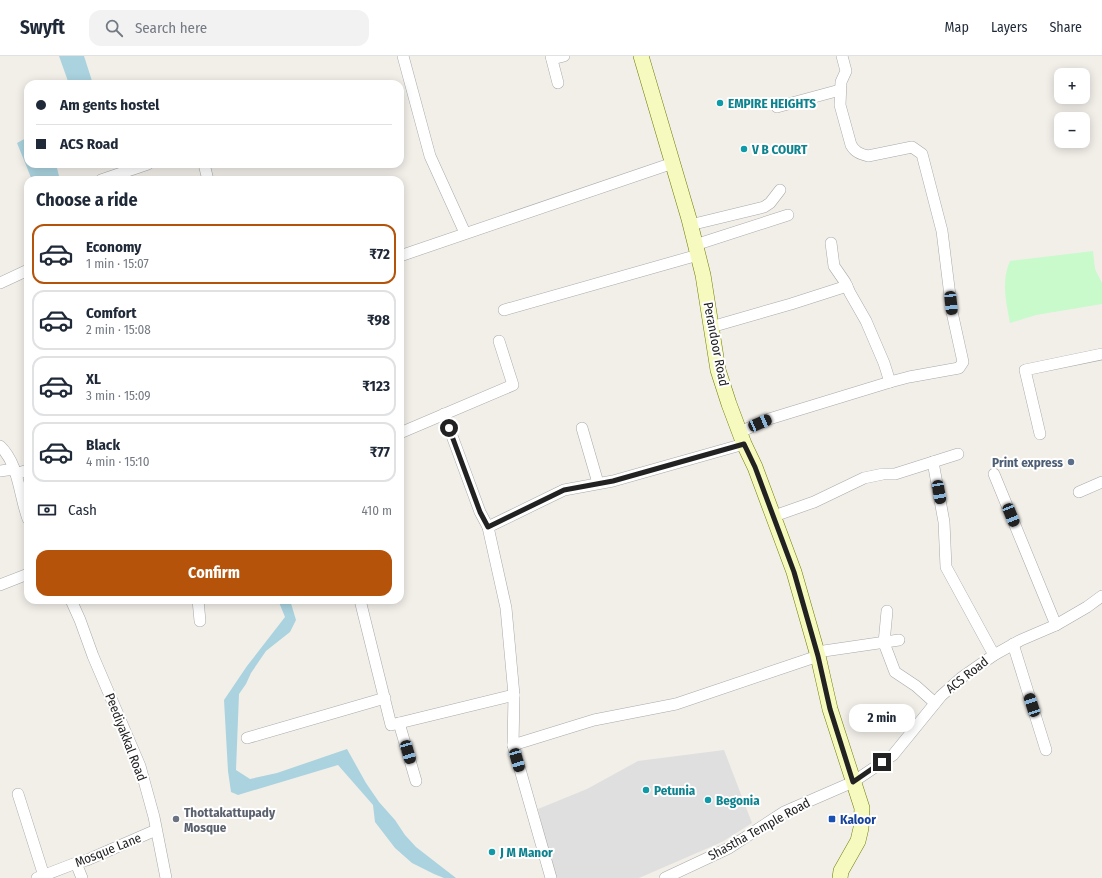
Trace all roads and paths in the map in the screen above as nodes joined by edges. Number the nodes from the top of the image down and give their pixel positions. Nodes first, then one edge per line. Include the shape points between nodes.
1 (403, 56) edge
2 (564, 56) edge
3 (641, 56) edge
4 (842, 56) edge
5 (552, 57) edge
6 (558, 83) dead end
7 (840, 90) junction
8 (777, 107) dead end
9 (673, 163) junction
10 (136, 168) edge
11 (113, 176) edge
12 (780, 190) dead end
13 (788, 214) dead end
14 (690, 225) junction
15 (465, 233) junction
16 (831, 243) dead end
17 (697, 250) junction
18 (404, 255) edge
19 (24, 272) edge
20 (0, 283) edge
21 (847, 286) junction
22 (504, 310) dead end
23 (711, 327) junction
24 (499, 341) dead end
25 (1102, 354) edge
26 (890, 382) junction
27 (444, 414) junction
28 (582, 428) dead end
29 (404, 431) edge
30 (1040, 434) dead end
31 (742, 438) junction
32 (0, 446) edge
33 (958, 454) dead end
34 (933, 462) junction
35 (0, 471) edge
36 (24, 471) edge
37 (15, 472) junction
38 (994, 474) dead end
39 (1102, 482) edge
40 (598, 483) junction
41 (1079, 492) dead end
42 (24, 509) edge
43 (774, 516) junction
44 (488, 527) junction
45 (24, 576) edge
46 (0, 585) edge
47 (1102, 596) edge
48 (73, 604) edge
49 (198, 604) edge
50 (361, 604) edge
51 (887, 611) dead end
52 (200, 621) dead end
53 (1056, 625) junction
54 (898, 640) dead end
55 (884, 642) junction
56 (1013, 644) junction
57 (817, 654) junction
58 (994, 655) junction
59 (514, 695) junction
60 (385, 698) junction
61 (935, 703) junction
62 (399, 723) junction
63 (247, 738) dead end
64 (513, 745) junction
65 (1046, 750) dead end
66 (416, 781) dead end
67 (853, 782) junction
68 (18, 794) dead end
69 (156, 830) junction
70 (76, 862) junction
71 (41, 877) edge
72 (82, 878) edge
73 (166, 878) edge
74 (551, 878) edge
75 (665, 878) edge
76 (840, 878) edge

1 - 15 street via 430,156
2 - 5 street
3 - 9 main road, Perandoor Road
4 - 7 street via 846,71 840,82
5 - 6 street
7 - 8 street
7 - 26 street via 840,104 855,151 868,156 912,147 922,154 942,231 952,312 963,362 959,368
9 - 14 main road, Perandoor Road
9 - 15 street
10 - 11 street
12 - 14 street via 764,207
13 - 17 street
14 - 17 main road, Perandoor Road
15 - 18 street
16 - 21 street via 834,266
17 - 22 street
17 - 23 main road, Perandoor Road
19 - 20 street
21 - 23 street
21 - 26 street via 872,336
23 - 31 main road, Perandoor Road via 718,370
24 - 27 street via 513,385
25 - 30 street via 1025,370
26 - 31 street via 769,419
27 - 29 street
27 - 44 street via 480,512
28 - 40 street
31 - 40 street via 613,481
31 - 43 main road, Perandoor Road
32 - 37 street via 7,453
33 - 34 street
34 - 43 street via 895,474 864,478 814,502
34 - 58 street via 944,522 946,567
35 - 37 street
36 - 37 street
37 - 42 street
38 - 53 street
39 - 41 street
40 - 44 street via 564,490
43 - 57 main road, Perandoor Road via 794,572
44 - 59 street via 506,608
45 - 46 street
47 - 53 street, ACS Road
48 - 69 street, Peediyakkal Road via 140,766
49 - 52 street
50 - 60 street
51 - 55 street
53 - 56 street, ACS Road
54 - 55 street
55 - 57 street
55 - 61 street via 895,672
56 - 58 street, ACS Road
56 - 65 street
57 - 64 street via 676,704 594,720
57 - 67 main road, Perandoor Road via 830,709
58 - 61 street, ACS Road via 961,678
59 - 62 street
59 - 64 street
60 - 62 street via 391,725
60 - 63 street
61 - 67 street, ACS Road via 893,755
62 - 66 street
64 - 74 street
67 - 75 street, Shastha Temple Road via 784,812 729,848
67 - 76 main road, Perandoor Road via 862,808 861,828 858,841 840,871
68 - 71 street
69 - 70 street, Mosque Lane via 87,860
69 - 73 street, Peediyakkal Road
70 - 71 street, Mosque Lane
70 - 72 street

